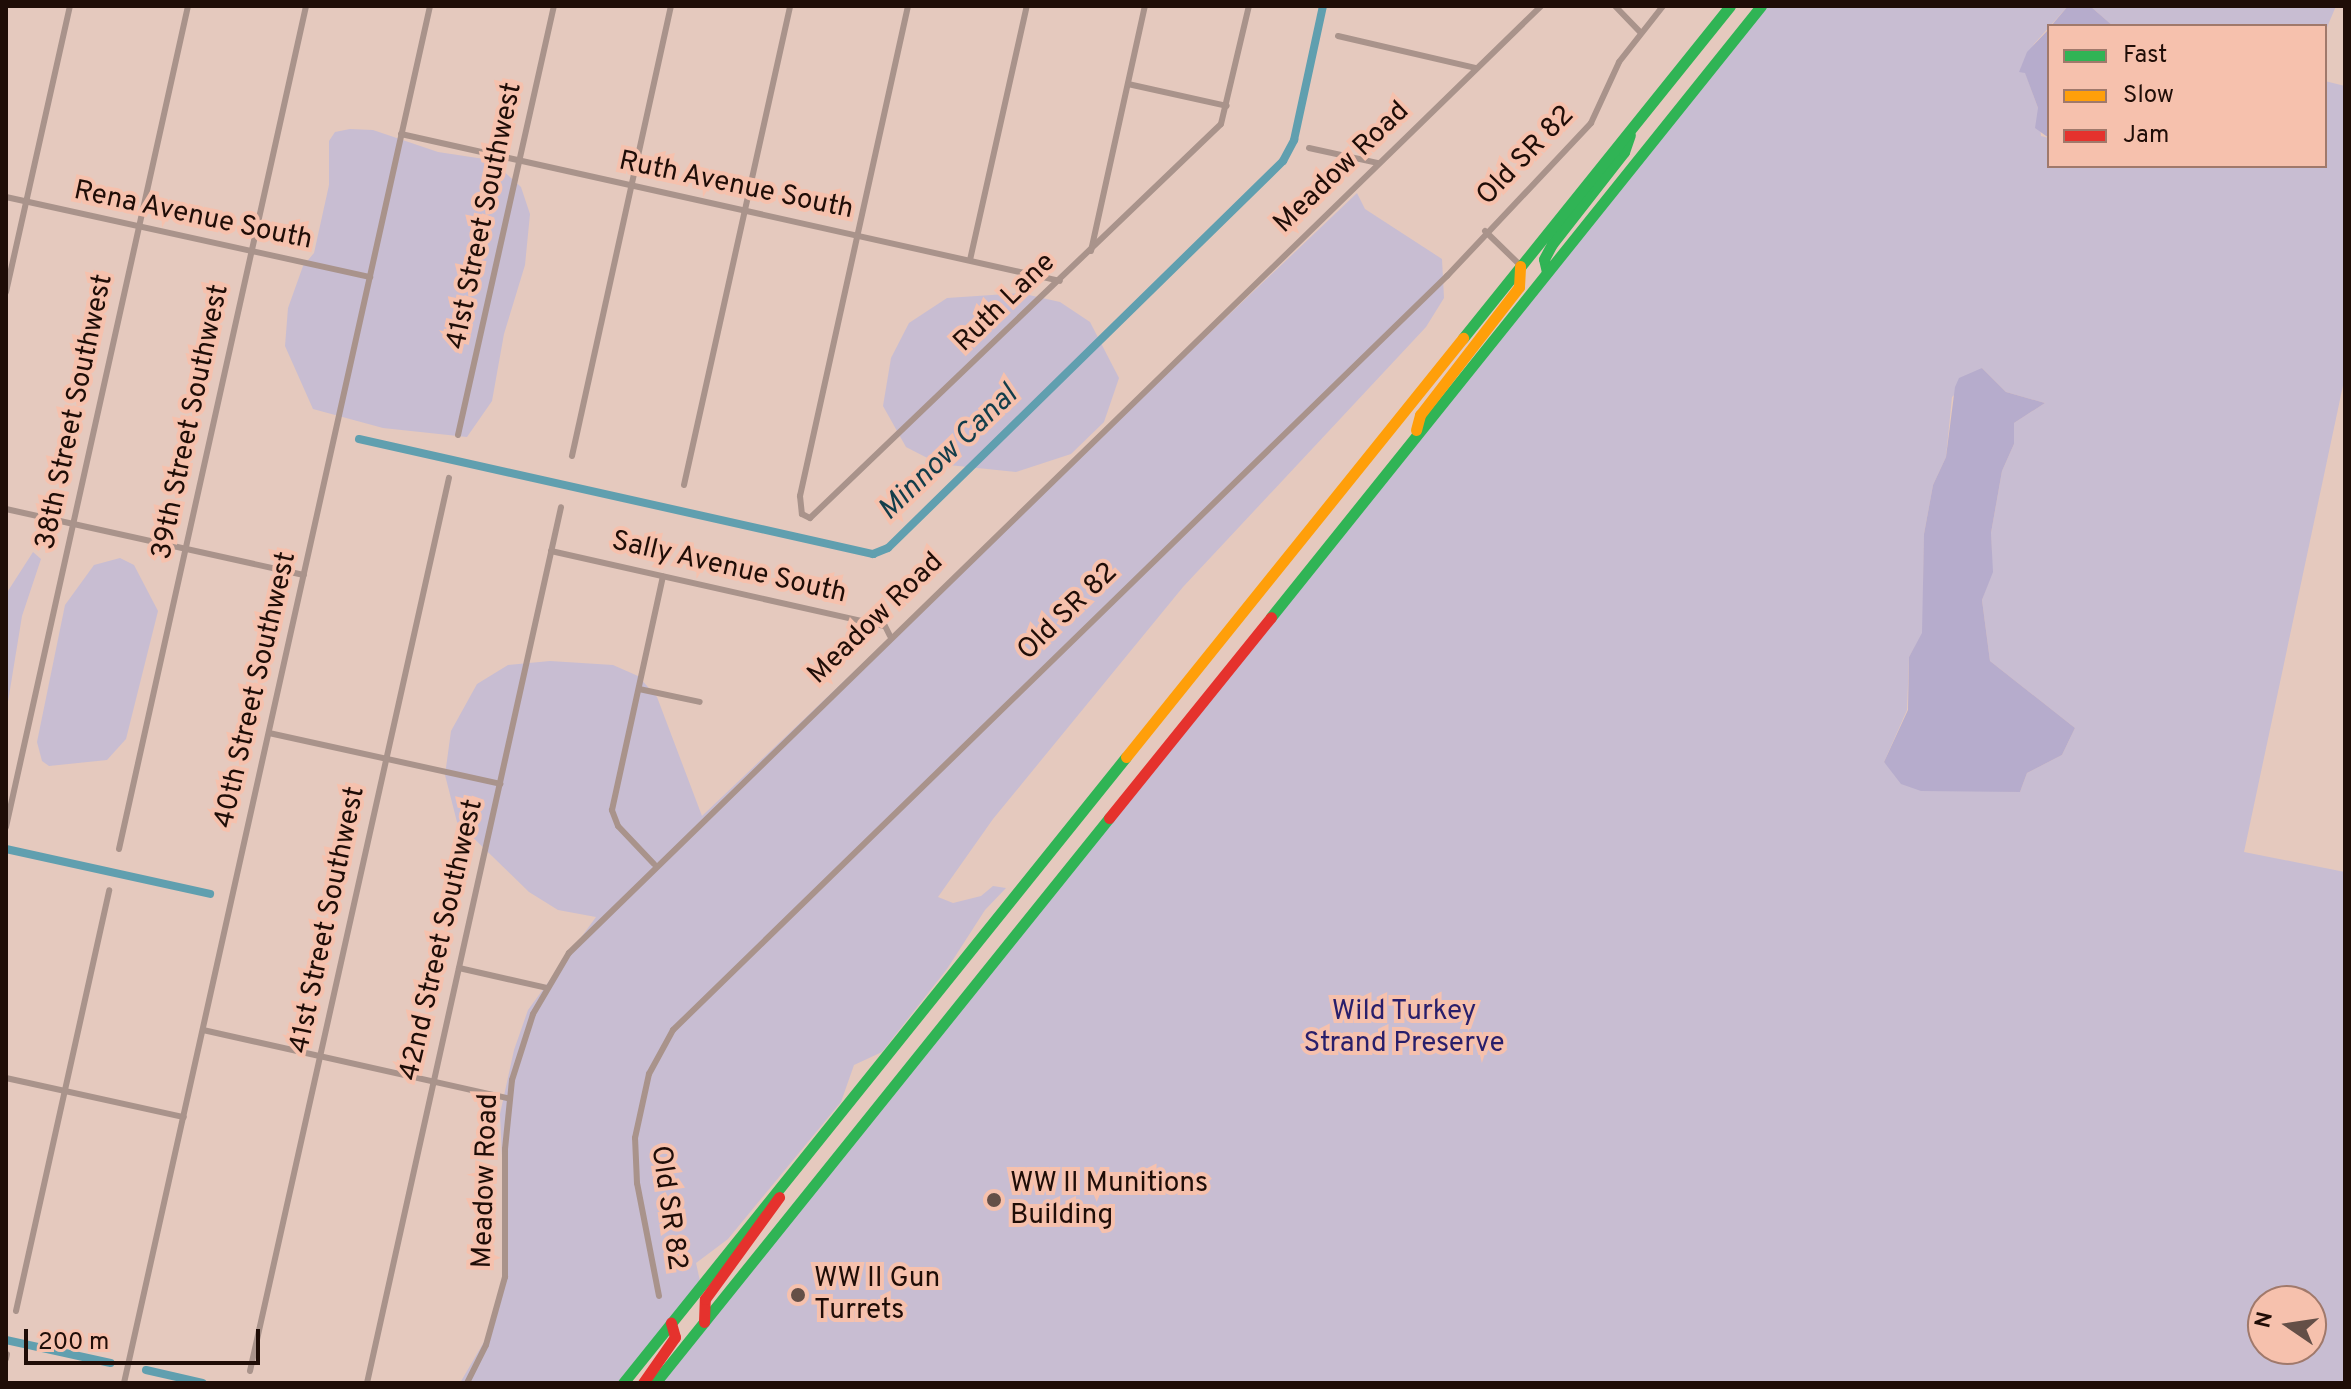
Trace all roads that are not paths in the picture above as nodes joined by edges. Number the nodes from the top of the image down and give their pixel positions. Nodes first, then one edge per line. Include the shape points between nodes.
1 (70, 6) edge
2 (188, 6) edge
3 (306, 6) edge
4 (430, 6) edge
5 (554, 6) edge
6 (671, 6) edge
7 (790, 6) edge
8 (908, 6) edge
9 (1027, 6) edge
10 (1145, 6) edge
11 (1249, 6) edge
12 (1541, 6) edge
13 (1615, 6) edge
14 (1663, 6) edge
15 (1730, 6) edge
16 (1761, 6) edge
17 (1641, 33) junction
18 (1338, 36) dead end
19 (1476, 68) junction
20 (1128, 84) junction
21 (1227, 106) junction
22 (1632, 127) junction
23 (401, 134) junction
24 (1309, 148) dead end
25 (520, 160) junction
26 (1378, 163) junction
27 (632, 185) junction
28 (6, 197) edge
29 (26, 201) junction
30 (745, 210) junction
31 (139, 226) junction
32 (1485, 231) junction
33 (857, 235) junction
34 (252, 251) junction
35 (1091, 251) junction
36 (970, 260) junction
37 (1520, 266) junction
38 (1547, 272) junction
39 (370, 277) junction
40 (1060, 281) junction
41 (6, 292) edge
42 (458, 435) dead end
43 (1415, 435) junction
44 (572, 456) dead end
45 (449, 478) dead end
46 (684, 485) dead end
47 (561, 507) dead end
48 (6, 509) edge
49 (73, 525) junction
50 (185, 549) junction
51 (551, 551) junction
52 (304, 575) junction
53 (663, 576) junction
54 (890, 636) junction
55 (639, 689) junction
56 (700, 702) dead end
57 (269, 733) junction
58 (386, 758) junction
59 (500, 784) junction
60 (6, 827) edge
61 (119, 849) dead end
62 (654, 864) junction
63 (109, 890) dead end
64 (459, 968) junction
65 (547, 988) junction
66 (203, 1030) junction
67 (321, 1056) junction
68 (6, 1078) edge
69 (433, 1081) junction
70 (65, 1091) junction
71 (508, 1098) junction
72 (184, 1117) junction
73 (787, 1178) junction
74 (659, 1296) dead end
75 (16, 1311) dead end
76 (704, 1322) junction
77 (671, 1323) junction
78 (250, 1371) dead end
79 (124, 1383) edge
80 (367, 1383) edge
81 (467, 1383) edge
82 (623, 1383) edge
83 (643, 1383) edge
84 (655, 1383) edge

1 - 29 street
2 - 31 street, 38th Street Southwest
3 - 34 street, 39th Street Southwest
4 - 23 street, 40th Street Southwest
5 - 25 street, 41st Street Southwest
6 - 27 street
7 - 30 street
8 - 33 street
9 - 36 street
10 - 20 street
11 - 21 street
12 - 19 street, Meadow Road
13 - 17 street
14 - 17 street, Old SR 82
15 - 22 highway
16 - 38 highway
17 - 32 street, Old SR 82 via 1619,62 1591,123
18 - 19 street
19 - 26 street, Meadow Road
20 - 21 street
20 - 35 street
21 - 35 street, Ruth Lane via 1221,124
22 - 37 highway
22 - 38 highway via 1624,152 1552,244 1544,259
23 - 25 street, Ruth Avenue South
23 - 39 street, 40th Street Southwest
24 - 26 street
25 - 27 street, Ruth Avenue South
25 - 42 street, 41st Street Southwest
26 - 54 street, Meadow Road
27 - 30 street, Ruth Avenue South
27 - 44 street
28 - 29 street, Rena Avenue South
29 - 31 street, Rena Avenue South
29 - 41 street
30 - 33 street, Ruth Avenue South
30 - 46 street
31 - 34 street, Rena Avenue South
31 - 49 street, 38th Street Southwest
32 - 37 street
32 - 74 street, Old SR 82 via 1447,276 673,1030 649,1074 635,1138 637,1183
33 - 36 street, Ruth Avenue South
33 - 40 street, Ruth Lane via 800,496 802,514 818,514
34 - 39 street, Rena Avenue South
34 - 50 street, 39th Street Southwest
35 - 40 street, Ruth Lane
36 - 40 street, Ruth Avenue South
37 - 43 highway via 1519,287 1420,415
37 - 73 highway
38 - 43 highway
39 - 52 street, 40th Street Southwest
43 - 76 highway
45 - 58 street, 41st Street Southwest
47 - 51 street, 42nd Street Southwest
48 - 49 street
49 - 50 street
49 - 60 street, 38th Street Southwest
50 - 52 street
50 - 61 street, 39th Street Southwest
51 - 53 street, Sally Avenue South
51 - 59 street, 42nd Street Southwest
52 - 57 street, 40th Street Southwest
53 - 54 street, Sally Avenue South via 885,626
53 - 55 street
54 - 62 street, Meadow Road
55 - 56 street
55 - 62 street via 612,810 618,826
57 - 58 street
57 - 66 street, 40th Street Southwest
58 - 59 street
58 - 67 street, 41st Street Southwest
59 - 64 street, 42nd Street Southwest
62 - 65 street, Meadow Road via 582,936
63 - 70 street
64 - 65 street
64 - 69 street, 42nd Street Southwest
65 - 71 street, Meadow Road via 521,1045
66 - 67 street
66 - 72 street, 40th Street Southwest
67 - 69 street
67 - 78 street, 41st Street Southwest
68 - 70 street
69 - 71 street
69 - 80 street, 42nd Street Southwest
70 - 72 street
70 - 75 street
71 - 81 street, Meadow Road via 505,1277 486,1345
72 - 79 street, 40th Street Southwest
73 - 76 highway via 771,1214 705,1299
73 - 77 highway
76 - 84 highway
77 - 82 highway
77 - 83 highway via 675,1337

